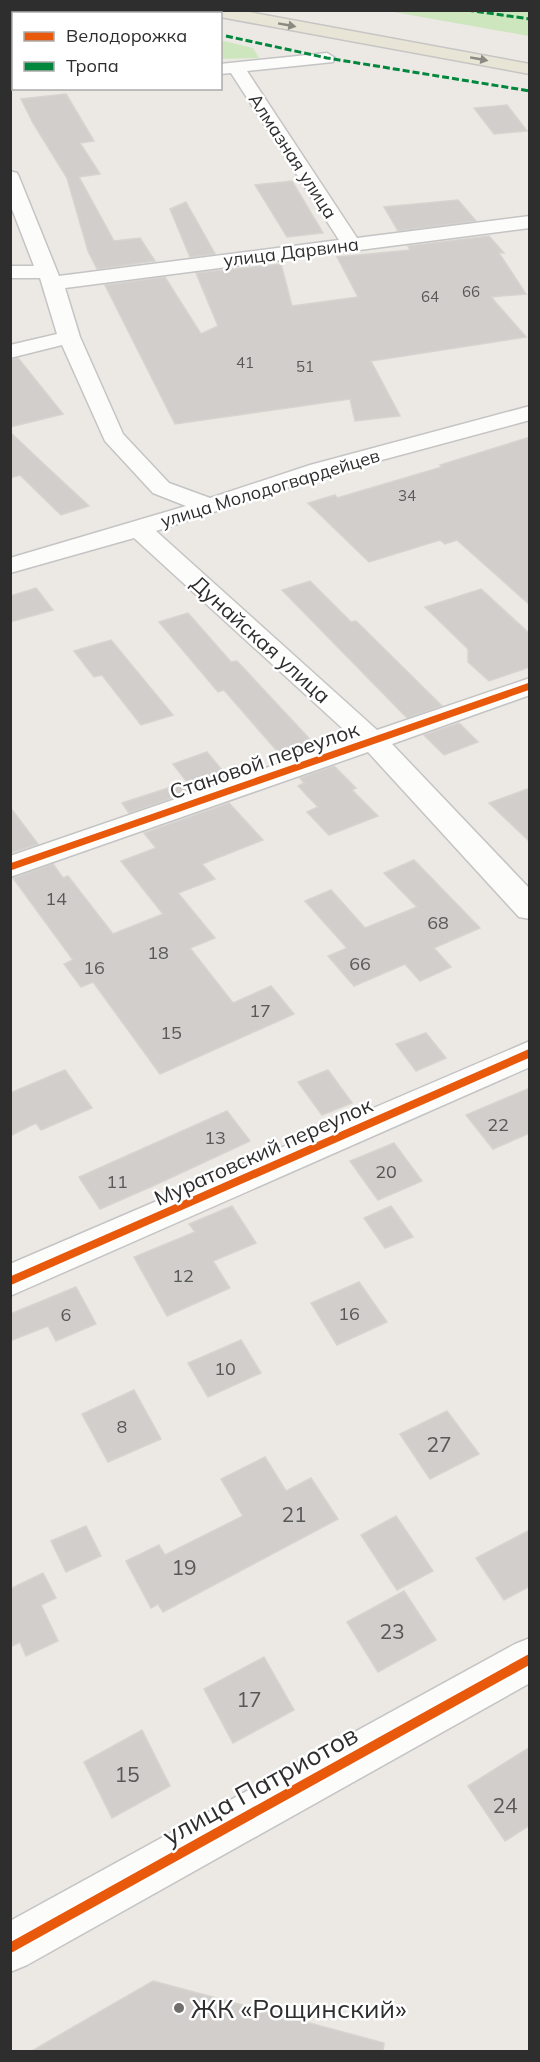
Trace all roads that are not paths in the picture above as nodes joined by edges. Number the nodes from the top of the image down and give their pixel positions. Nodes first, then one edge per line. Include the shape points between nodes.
1 (295, 10) edge
2 (222, 12) edge
3 (530, 52) edge
4 (327, 58) dead end
5 (228, 68) edge
6 (530, 69) edge
7 (10, 177) edge
8 (530, 222) edge
9 (351, 244) junction
10 (10, 272) edge
11 (50, 277) junction
12 (69, 337) junction
13 (10, 352) edge
14 (530, 413) edge
15 (207, 505) junction
16 (139, 529) junction
17 (10, 566) edge
18 (530, 686) edge
19 (374, 741) junction
20 (10, 867) edge
21 (530, 909) edge
22 (530, 1053) edge
23 (10, 1281) edge
24 (530, 1659) edge
25 (10, 1948) edge

1 - 3 main road
2 -> 6 main road
4 - 5 street
5 - 9 street, Алмазная улица
7 - 11 street
8 - 9 street, улица Дарвина
9 - 11 street, улица Дарвина
10 - 11 street, улица Дарвина
11 - 12 street
12 - 13 street
12 - 15 street via 113,436 161,488
14 - 15 street, улица Молодогвардейцев
15 - 16 street, улица Молодогвардейцев
16 - 17 street, улица Молодогвардейцев
16 - 19 street, Дунайская улица
18 - 19 street, Становой переулок
19 - 20 street, Становой переулок
19 - 21 street, Дунайская улица
22 - 23 street, Муратовский переулок
24 - 25 street, улица Патриотов

